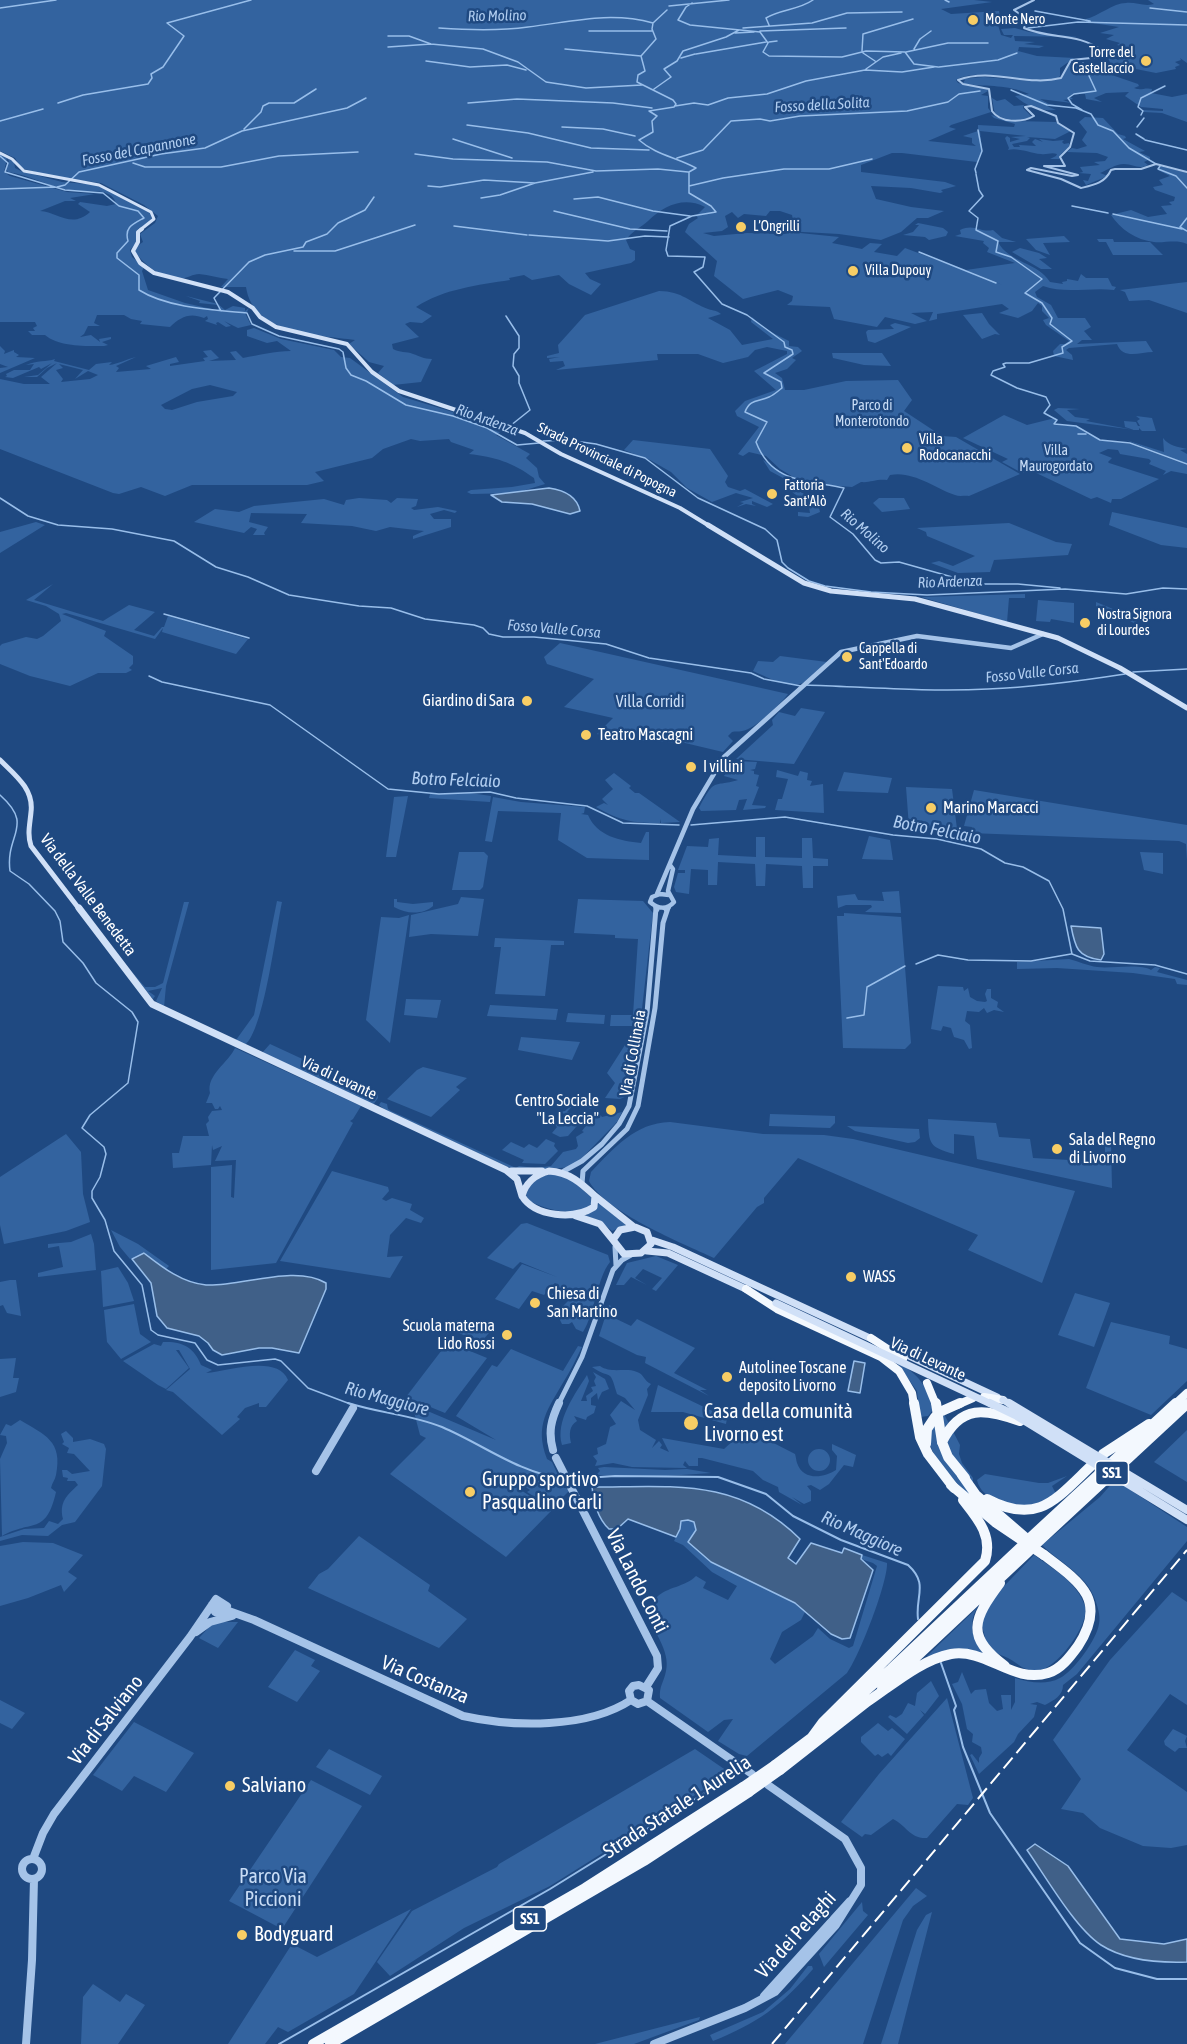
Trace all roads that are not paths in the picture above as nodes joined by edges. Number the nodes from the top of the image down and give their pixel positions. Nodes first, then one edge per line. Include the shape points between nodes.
1 (1034, 0) edge
2 (0, 153) edge
3 (1187, 172) edge
4 (1030, 634) junction
5 (1187, 708) edge
6 (0, 760) edge
7 (670, 865) junction
8 (657, 894) junction
9 (669, 895) junction
10 (655, 906) junction
11 (669, 907) junction
12 (161, 1009) joint
13 (506, 1170) junction
14 (549, 1171) junction
15 (564, 1172) junction
16 (582, 1184) junction
17 (522, 1196) junction
18 (595, 1196) junction
19 (574, 1215) junction
20 (635, 1227) junction
21 (652, 1240) junction
22 (614, 1244) junction
23 (646, 1251) junction
24 (632, 1255) junction
25 (616, 1265) junction
26 (746, 1289) junction
27 (871, 1338) junction
28 (903, 1359) dead end
29 (918, 1372) dead end
30 (1187, 1393) edge
31 (984, 1397) dead end
32 (973, 1398) dead end
33 (1003, 1400) junction
34 (1187, 1404) edge
35 (353, 1408) dead end
36 (1161, 1418) junction
37 (1033, 1425) junction
38 (942, 1442) junction
39 (926, 1448) junction
40 (316, 1471) dead end
41 (962, 1475) junction
42 (951, 1485) junction
43 (1187, 1510) edge
44 (1187, 1520) edge
45 (1044, 1554) junction
46 (1019, 1560) junction
47 (214, 1602) joint
48 (232, 1613) junction
49 (190, 1637) junction
50 (1013, 1672) junction
51 (646, 1687) junction
52 (631, 1700) junction
53 (647, 1701) junction
54 (864, 1704) junction
55 (812, 1737) junction
56 (777, 1768) junction
57 (752, 1774) dead end
58 (768, 1785) dead end
59 (746, 1790) junction
60 (33, 1859) junction
61 (34, 1879) junction
62 (763, 1998) joint
63 (26, 2044) edge
64 (313, 2044) edge
65 (330, 2044) edge
66 (654, 2044) edge

1 - 3 street via 1014,10 1027,19 1024,28 1087,39 1102,51 1100,58 1069,61 1056,80 980,76 958,80 989,88 993,113 998,117 1030,120 1034,116 1025,107 1030,106 1058,117 1058,123 1074,134 1060,157 1065,166 1044,167 1078,176 1027,170 1081,188 1104,181 1113,169 1141,169 1158,164
2 - 4 main road, Strada Provinciale di Popogna via 24,171 107,188 145,208 154,216 138,232 133,251 149,270 222,290 247,303 276,327 347,344 372,372 399,391 508,427 680,508 808,585 831,591 909,598 1022,628
4 - 5 main road, Strada Provinciale di Popogna via 1043,633 1069,642
4 - 7 street via 1021,646 1007,648 912,636 847,650 723,759 693,809
6 - 12 main road, Via della Valle Benedetta via 32,799 27,835 31,846 148,999
7 - 8 street
7 - 9 street via 673,869
8 - 9 street
8 - 10 street, Via di Collinaia via 650,901
9 - 11 street, Via di Collinaia via 674,901
10 - 11 street
10 - 15 street, Via di Collinaia via 647,1013 629,1106 610,1135 580,1164
11 - 16 street, Via di Collinaia via 663,923 655,1008 638,1106 627,1129 583,1171
12 - 13 main road, Via di Levante
13 - 14 main road, Via di Levante
13 - 17 main road via 516,1178
14 - 15 main road, Via di Levante
14 - 17 main road via 530,1181
15 - 16 main road, Via di Levante
16 - 18 main road, Via di Levante
17 - 19 main road via 531,1206
18 - 19 main road via 592,1208
18 - 20 main road, Via di Levante
19 - 22 main road via 600,1224
20 - 21 main road, Via di Levante via 647,1232
20 - 22 main road via 620,1230
21 - 23 main road
21 - 27 main road, Via di Levante
22 - 24 main road via 622,1253
22 - 25 street
23 - 24 main road, Via di Levante
23 - 26 main road, Via di Levante via 669,1253
24 - 25 street
25 - 51 street, Via Lando Conti via 582,1358 550,1425 549,1436 659,1661
26 - 37 main road, Via di Levante, bridge
26 - 39 highway via 777,1309 895,1366 912,1393
27 - 28 highway
27 - 33 main road, Via di Levante
29 - 38 highway, bridge via 936,1404
30 - 36 highway, SS1
31 - 33 highway
32 - 39 highway via 938,1414 927,1429
33 - 43 main road, Via di Levante, bridge
34 - 36 highway, SS1 via 1034,1540
35 - 40 street
36 - 41 highway, bridge via 1120,1441 1060,1495 1030,1512 996,1505
37 - 38 highway, bridge via 994,1413 974,1412 952,1421
37 - 44 main road, Via di Levante, bridge
38 - 41 highway
39 - 42 highway
41 - 45 highway, bridge via 976,1495
42 - 45 highway, bridge via 1008,1532
42 - 55 highway, bridge via 980,1521 988,1538 987,1556
45 - 50 highway via 1084,1590 1091,1604 1092,1622 1058,1669 1036,1676
46 - 50 highway via 982,1606 976,1622 983,1647
46 - 54 highway, Strada Statale 1 Aurelia / SS1
46 - 55 highway, Strada Statale 1 Aurelia / SS1 via 1025,1548
47 - 48 street, Via Costanza via 215,1612
47 - 49 street, Via di Salviano
48 - 49 street, Via Costanza via 210,1622
48 - 52 street, Via Costanza via 465,1717 578,1721 609,1713
49 - 60 street, Via di Salviano via 54,1814
50 - 54 highway via 970,1655 949,1654
51 - 52 street via 631,1688
51 - 53 street via 650,1694
52 - 53 street via 640,1704
53 - 57 street
54 - 56 highway, Strada Statale 1 Aurelia / SS1
55 - 56 highway, Strada Statale 1 Aurelia / SS1
56 - 59 highway, Strada Statale 1 Aurelia / SS1, bridge
58 - 62 street, Via dei Pelaghi via 845,1839 856,1857 861,1885 836,1925 790,1978
59 - 64 highway, Strada Statale 1 Aurelia / SS1
59 - 65 highway, Strada Statale 1 Aurelia / SS1 via 644,1861
60 - 61 street via 43,1866
60 - 61 street via 21,1869 25,1878
61 - 63 street
62 - 66 street, Via dei Pelaghi

